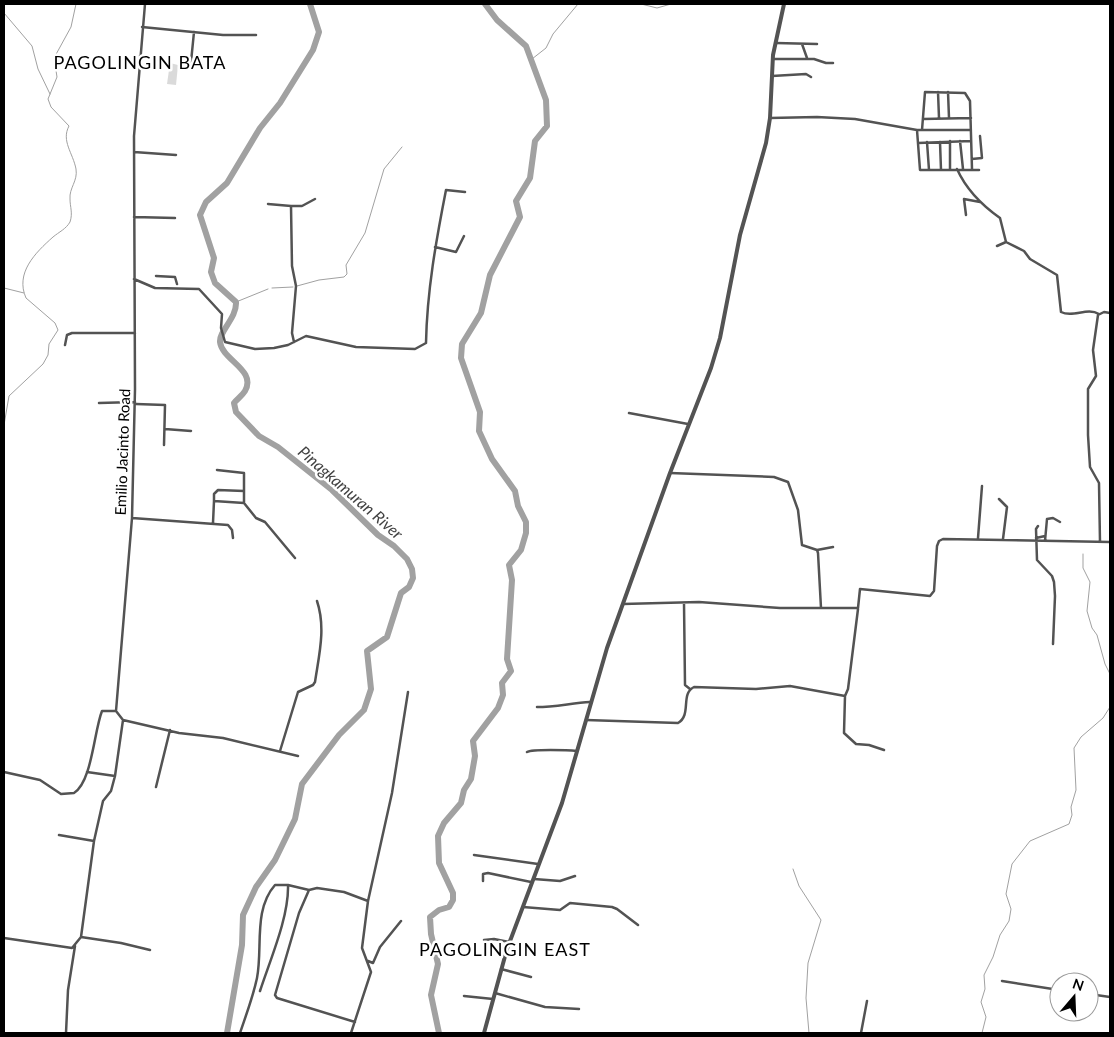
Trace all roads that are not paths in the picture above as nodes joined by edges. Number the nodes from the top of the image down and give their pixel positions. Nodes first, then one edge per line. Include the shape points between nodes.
1 (145, 4) edge
2 (784, 4) edge
3 (142, 27) junction
4 (194, 32) junction
5 (256, 35) dead end
6 (776, 43) junction
7 (802, 44) junction
8 (817, 44) dead end
9 (140, 56) junction
10 (773, 59) junction
11 (808, 59) junction
12 (163, 61) dead end
13 (191, 62) dead end
14 (833, 63) dead end
15 (772, 76) junction
16 (811, 77) dead end
17 (938, 92) junction
18 (948, 92) junction
19 (770, 118) junction
20 (939, 118) junction
21 (949, 118) junction
22 (971, 118) junction
23 (923, 119) junction
24 (917, 130) junction
25 (922, 130) junction
26 (971, 130) junction
27 (980, 136) dead end
28 (950, 141) junction
29 (960, 141) junction
30 (971, 141) junction
31 (918, 142) junction
32 (927, 142) junction
33 (940, 142) junction
34 (134, 152) junction
35 (176, 155) dead end
36 (972, 159) junction
37 (957, 169) junction
38 (963, 169) junction
39 (972, 169) junction
40 (929, 170) junction
41 (941, 170) junction
42 (950, 170) junction
43 (979, 170) dead end
44 (465, 192) dead end
45 (315, 199) dead end
46 (981, 203) junction
47 (268, 204) dead end
48 (291, 206) junction
49 (966, 215) dead end
50 (134, 217) junction
51 (175, 218) dead end
52 (464, 236) dead end
53 (1006, 242) junction
54 (997, 246) dead end
55 (435, 247) junction
56 (156, 276) dead end
57 (134, 279) junction
58 (177, 286) junction
59 (1110, 313) edge
60 (1100, 314) junction
61 (135, 333) junction
62 (294, 342) junction
63 (65, 345) dead end
64 (99, 402) dead end
65 (135, 404) junction
66 (629, 414) dead end
67 (688, 424) junction
68 (165, 429) junction
69 (191, 431) dead end
70 (164, 445) dead end
71 (217, 470) dead end
72 (670, 474) junction
73 (982, 486) dead end
74 (244, 492) junction
75 (999, 499) dead end
76 (214, 501) junction
77 (244, 503) junction
78 (132, 518) junction
79 (1060, 522) dead end
80 (213, 523) junction
81 (1038, 526) dead end
82 (1045, 536) junction
83 (233, 538) dead end
84 (978, 538) junction
85 (1003, 539) junction
86 (1036, 539) junction
87 (1045, 541) junction
88 (1100, 542) junction
89 (1110, 542) edge
90 (833, 547) dead end
91 (817, 550) junction
92 (295, 558) dead end
93 (317, 601) dead end
94 (684, 603) junction
95 (624, 604) junction
96 (821, 608) junction
97 (858, 608) junction
98 (1053, 644) dead end
99 (690, 689) junction
100 (408, 692) dead end
101 (845, 696) junction
102 (592, 702) junction
103 (537, 707) dead end
104 (116, 711) junction
105 (123, 720) junction
106 (586, 720) junction
107 (170, 730) junction
108 (884, 750) dead end
109 (280, 751) junction
110 (579, 751) junction
111 (527, 752) dead end
112 (298, 756) dead end
113 (4, 772) edge
114 (87, 772) junction
115 (114, 776) junction
116 (156, 787) dead end
117 (59, 835) dead end
118 (94, 841) junction
119 (474, 855) dead end
120 (538, 864) junction
121 (575, 876) dead end
122 (532, 880) junction
123 (483, 881) dead end
124 (288, 885) junction
125 (310, 890) junction
126 (368, 901) junction
127 (522, 907) junction
128 (400, 921) dead end
129 (638, 926) dead end
130 (81, 937) junction
131 (4, 938) edge
132 (484, 940) dead end
133 (509, 942) junction
134 (76, 946) junction
135 (150, 950) dead end
136 (368, 960) junction
137 (501, 969) junction
138 (531, 977) dead end
139 (1002, 981) dead end
140 (1049, 988) edge
141 (260, 991) dead end
142 (495, 993) junction
143 (464, 996) dead end
144 (493, 999) junction
145 (867, 1001) dead end
146 (579, 1009) dead end
147 (355, 1022) junction
148 (66, 1033) edge
149 (240, 1033) edge
150 (351, 1033) edge
151 (484, 1033) edge
152 (861, 1033) edge

1 - 3 street, Emilio Jacinto Road
2 - 6 street
3 - 4 street
3 - 9 street, Emilio Jacinto Road
4 - 5 street
4 - 13 street
6 - 7 street
6 - 10 street
7 - 8 street
7 - 11 street
9 - 12 street
9 - 34 street, Emilio Jacinto Road
10 - 11 street
10 - 15 street
11 - 14 street
15 - 16 street via 803,74
15 - 19 street
17 - 18 street
17 - 20 street
17 - 23 street via 924,93
18 - 21 street
18 - 22 street via 965,93 970,102
19 - 24 street via 856,120
19 - 67 street via 761,164 740,235 720,338
20 - 21 street
20 - 23 street
21 - 22 street
22 - 26 street
23 - 25 street
24 - 25 street
24 - 31 street
25 - 26 street
26 - 30 street
27 - 36 street via 982,158
28 - 29 street
28 - 33 street
28 - 42 street
29 - 30 street
29 - 38 street
30 - 36 street
31 - 32 street
31 - 40 street via 920,170
32 - 33 street
32 - 40 street
33 - 41 street
34 - 35 street
34 - 50 street, Emilio Jacinto Road
36 - 39 street
37 - 38 street
37 - 42 street
37 - 46 street
38 - 39 street
39 - 43 street
40 - 41 street
41 - 42 street
44 - 55 street via 446,190
45 - 48 street via 302,206
46 - 49 street via 964,199
46 - 53 street via 1000,218
47 - 48 street
48 - 62 street via 292,266 296,286
50 - 51 street
50 - 57 street, Emilio Jacinto Road
52 - 55 street via 456,252
53 - 54 street
53 - 60 street via 1057,276 1063,313 1091,311
55 - 62 street via 426,305 426,343 423,346 415,349 356,347 306,336
56 - 58 street via 176,277
57 - 58 street via 155,288
57 - 61 street, Emilio Jacinto Road
58 - 62 street via 203,292 222,314 225,342 255,349
59 - 60 street
60 - 88 street via 1093,350 1096,376 1088,389 1088,435 1090,467 1099,482
61 - 63 street via 72,333 67,336
61 - 65 street, Emilio Jacinto Road
64 - 65 street
65 - 68 street via 165,405
65 - 78 street, Emilio Jacinto Road
66 - 67 street
67 - 72 street
68 - 69 street
68 - 70 street
71 - 74 street via 243,472
72 - 91 street via 786,480 792,487 798,510 802,546
72 - 95 street
73 - 84 street
74 - 76 street via 218,490
74 - 77 street
75 - 85 street via 1007,507
76 - 77 street
76 - 80 street
77 - 92 street via 256,518 266,522
78 - 80 street
78 - 104 street, Emilio Jacinto Road
79 - 82 street via 1047,519
80 - 83 street via 230,526
81 - 86 street
82 - 86 street
82 - 87 street
84 - 85 street
84 - 97 street via 939,541 934,591 930,596 860,589
85 - 86 street
86 - 87 street
86 - 98 street via 1036,560 1054,582
87 - 88 street
88 - 89 street
90 - 91 street
91 - 96 street
93 - 109 street via 321,612 322,640 315,682 298,692
94 - 95 street
94 - 96 street
94 - 99 street via 685,685
95 - 102 street via 607,648
96 - 97 street
97 - 101 street
99 - 101 street via 790,686
99 - 106 street via 685,716 678,723
100 - 126 street via 390,802
101 - 108 street via 844,733 856,744
102 - 103 street
102 - 106 street
104 - 105 street
104 - 114 street via 102,711
105 - 107 street
105 - 115 street
106 - 110 street
107 - 109 street
107 - 116 street
109 - 112 street
110 - 111 street via 532,749
110 - 120 street
113 - 114 street via 40,780 60,794 67,795 78,791
114 - 115 street
115 - 118 street via 111,790 103,801
117 - 118 street
118 - 130 street
119 - 120 street
120 - 122 street
121 - 122 street via 555,881
122 - 123 street via 488,873 483,874
122 - 127 street
124 - 125 street
124 - 141 street via 286,906
124 - 149 street via 276,885 272,889 263,913 257,976
125 - 126 street via 344,892
125 - 147 street via 299,913 275,995
126 - 136 street via 362,948 363,956
127 - 129 street via 556,910 570,903 612,907
127 - 133 street
128 - 136 street via 373,963
130 - 134 street
130 - 135 street
131 - 134 street via 60,947
132 - 133 street
133 - 137 street
134 - 148 street via 68,990
136 - 147 street via 371,972
137 - 138 street
137 - 142 street
139 - 140 street
142 - 144 street
142 - 146 street via 545,1007
143 - 144 street
144 - 151 street
145 - 152 street
147 - 150 street

